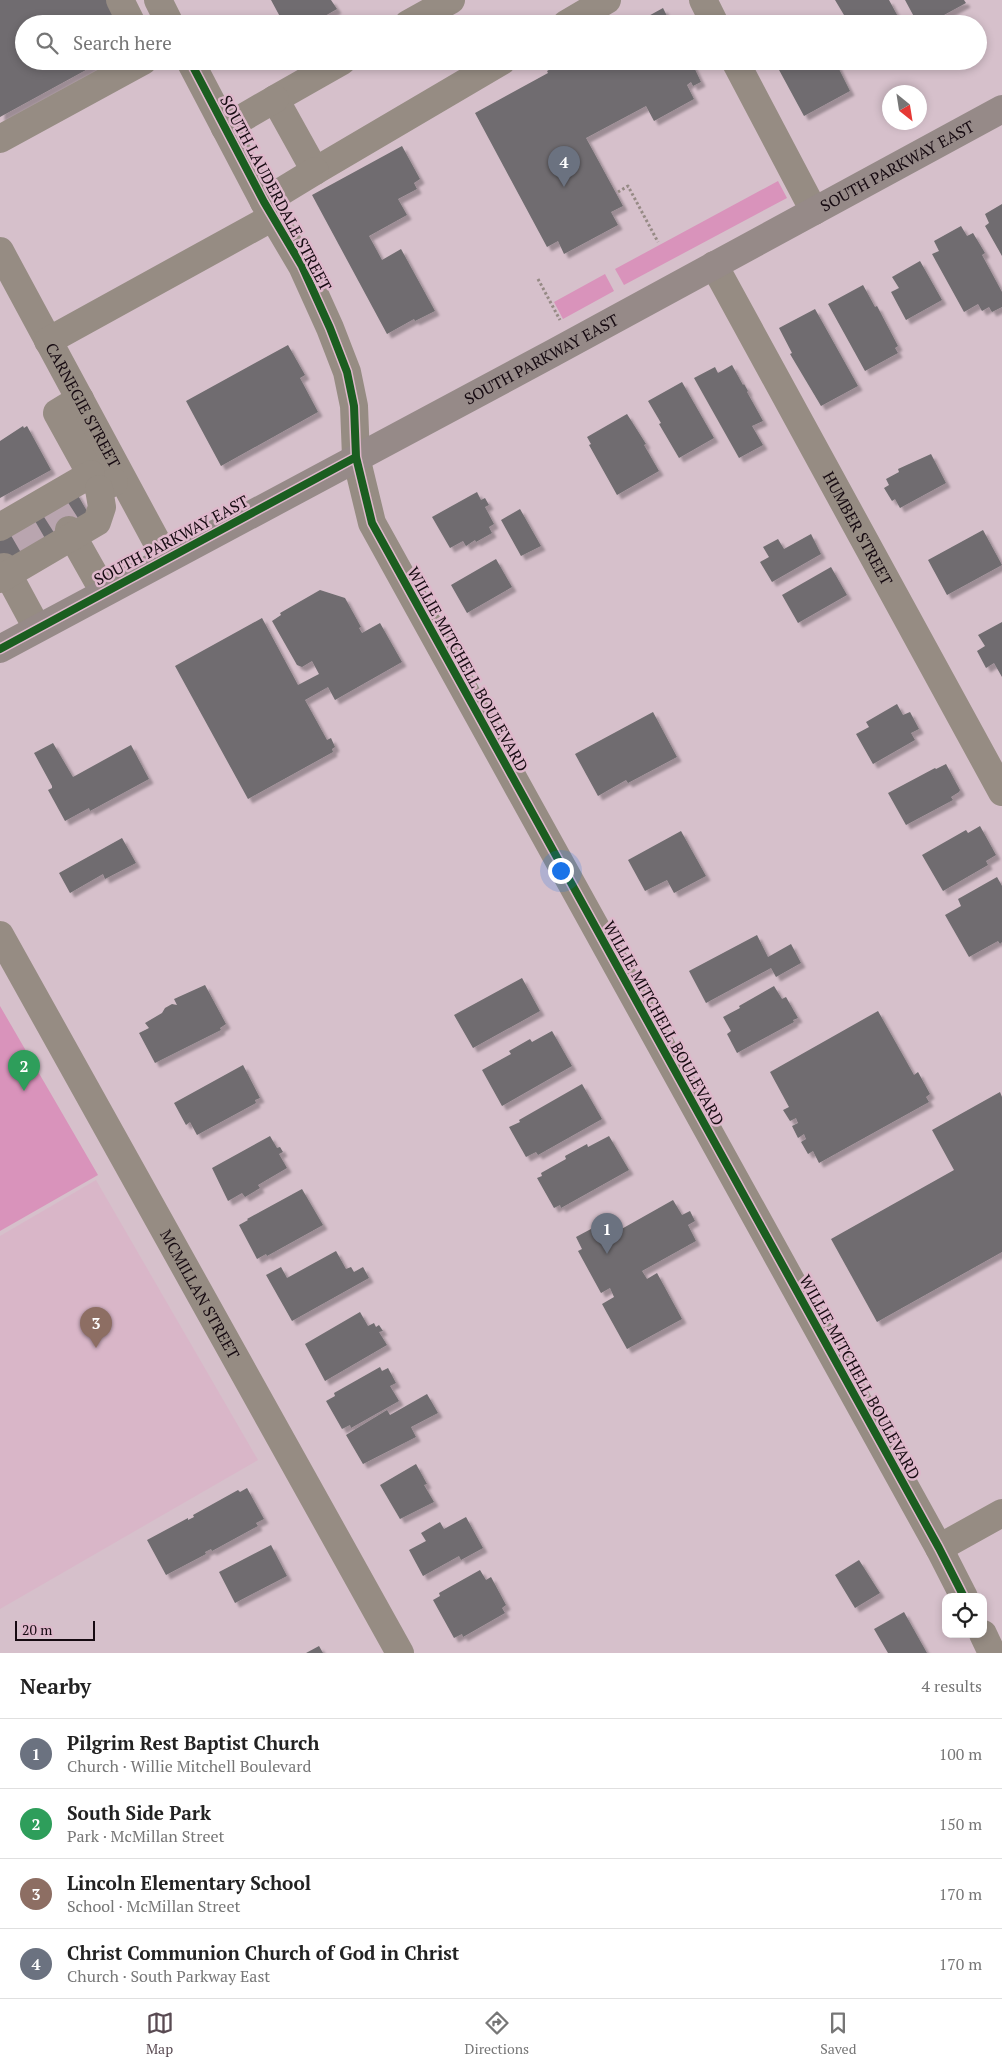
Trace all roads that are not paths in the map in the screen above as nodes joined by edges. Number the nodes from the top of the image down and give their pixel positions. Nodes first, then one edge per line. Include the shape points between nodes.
1 (120, 0) edge
2 (158, 0) edge
3 (450, 0) edge
4 (607, 0) edge
5 (703, 0) edge
6 (128, 15) edge
7 (166, 15) edge
8 (424, 15) edge
9 (581, 15) edge
10 (710, 15) edge
11 (126, 70) edge
12 (195, 70) edge
13 (326, 70) edge
14 (487, 70) edge
15 (740, 70) edge
16 (275, 99) junction
17 (1002, 109) edge
18 (225, 128) junction
19 (0, 139) edge
20 (315, 171) junction
21 (268, 209) junction
22 (814, 211) junction
23 (0, 251) edge
24 (714, 265) junction
25 (48, 340) junction
26 (356, 457) junction
27 (104, 480) junction
28 (12, 523) edge
29 (70, 533) junction
30 (166, 559) junction
31 (4, 574) edge
32 (104, 592) junction
33 (37, 628) junction
34 (0, 648) edge
35 (1002, 792) edge
36 (0, 935) edge
37 (1002, 1513) edge
38 (939, 1548) junction
39 (962, 1593) edge
40 (984, 1638) edge
41 (400, 1653) edge
42 (992, 1653) edge

1 - 6 street
2 - 7 street
3 - 8 street
4 - 9 street
5 - 10 street
11 - 19 street
12 - 18 street, SOUTH LAUDERDALE STREET
13 - 16 street
14 - 20 street
15 - 22 street
16 - 18 street
16 - 20 street
17 - 22 main road, SOUTH PARKWAY EAST
18 - 21 street, SOUTH LAUDERDALE STREET
20 - 21 street
21 - 25 street
21 - 26 street, SOUTH LAUDERDALE STREET via 302,266 347,372 355,410
22 - 24 main road, SOUTH PARKWAY EAST
23 - 25 street, CARNEGIE STREET
24 - 26 main road, SOUTH PARKWAY EAST
24 - 35 street, HUMBER STREET
25 - 27 street, CARNEGIE STREET via 80,399
26 - 30 main road, SOUTH PARKWAY EAST
26 - 38 street, WILLIE MITCHELL BOULEVARD via 372,523
27 - 28 street via 51,501
27 - 29 street via 97,522
27 - 30 street, CARNEGIE STREET
29 - 31 street
29 - 32 street
30 - 32 main road, SOUTH PARKWAY EAST
31 - 33 street
32 - 33 main road, SOUTH PARKWAY EAST
33 - 34 main road, SOUTH PARKWAY EAST
36 - 41 street, MCMILLAN STREET
37 - 38 street
38 - 39 street, WILLIE MITCHELL BOULEVARD
40 - 42 street

